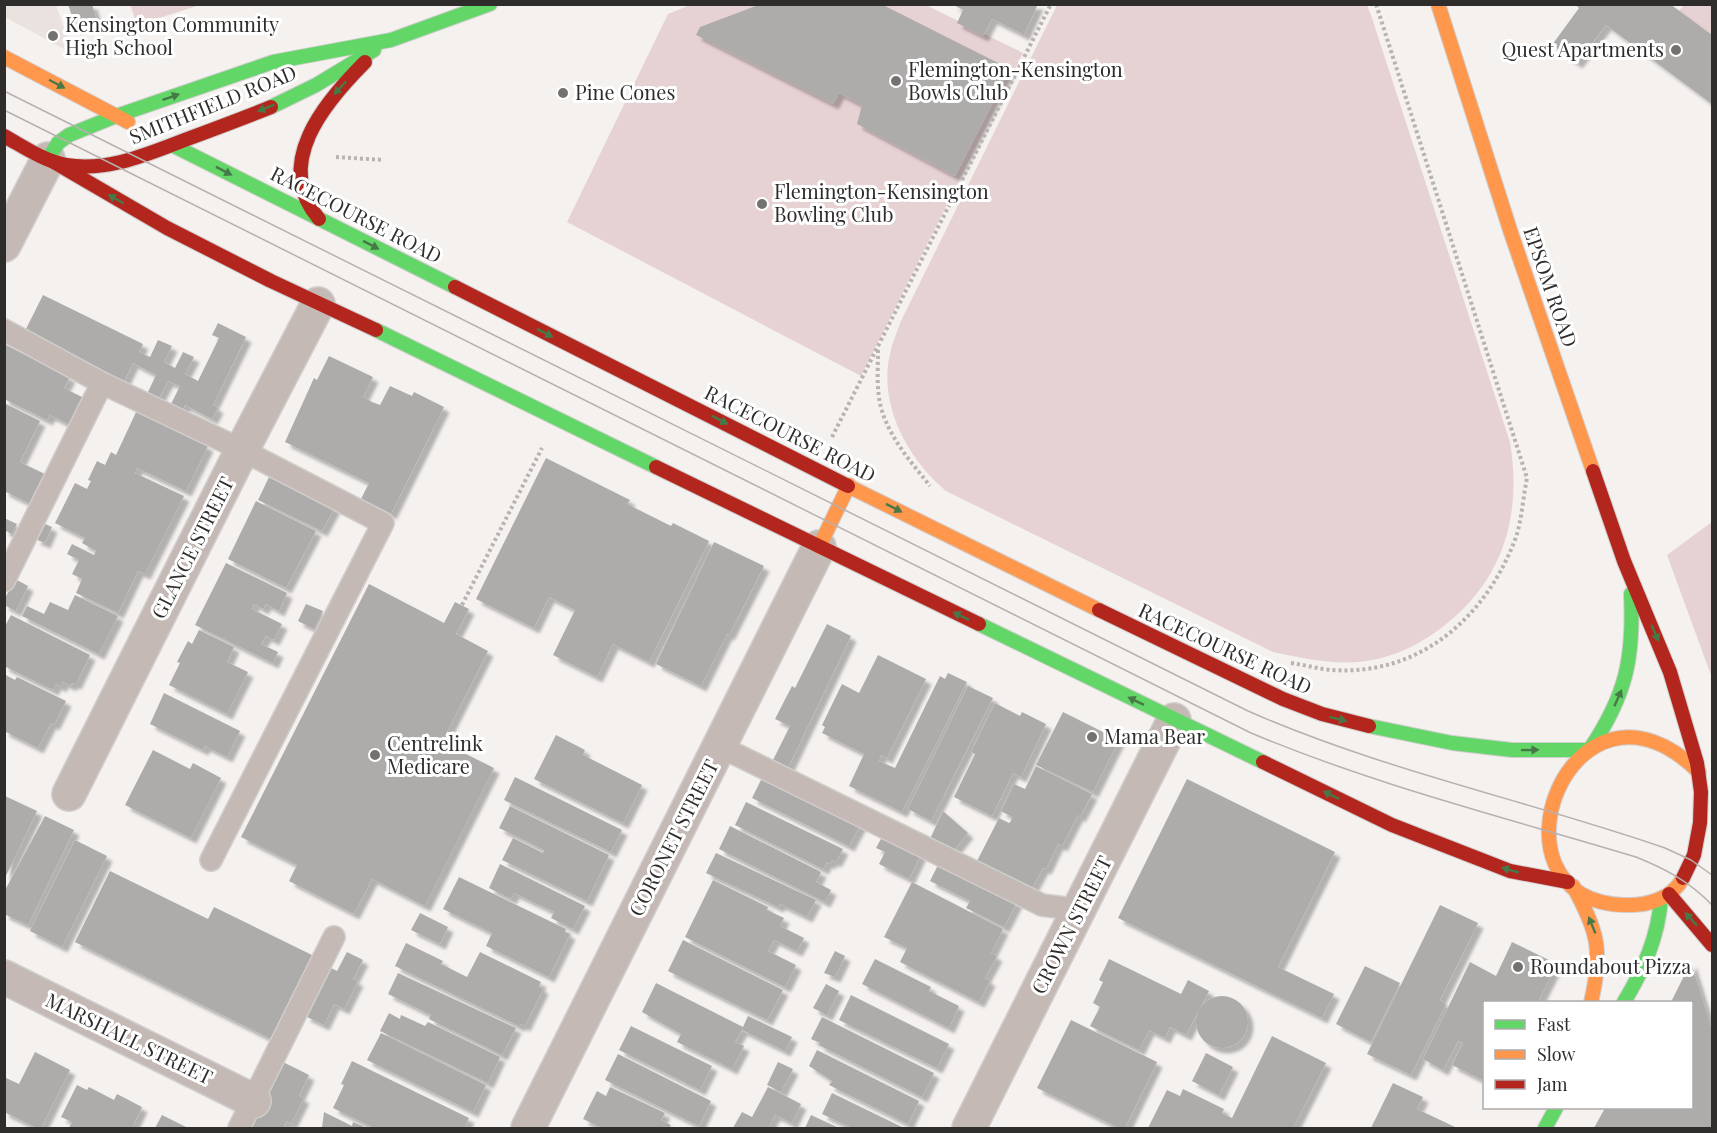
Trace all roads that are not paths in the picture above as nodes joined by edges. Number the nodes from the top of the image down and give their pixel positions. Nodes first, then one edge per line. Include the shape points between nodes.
1 (490, 4) edge
2 (1438, 4) edge
3 (386, 43) junction
4 (4, 57) edge
5 (116, 116) junction
6 (4, 136) edge
7 (172, 145) junction
8 (48, 159) junction
9 (319, 219) junction
10 (4, 245) edge
11 (318, 303) junction
12 (4, 330) edge
13 (102, 383) junction
14 (242, 450) junction
15 (849, 485) junction
16 (819, 548) junction
17 (1631, 580) junction
18 (4, 581) edge
19 (1174, 720) junction
20 (721, 747) junction
21 (1589, 750) junction
22 (1699, 773) junction
23 (1713, 784) edge
24 (69, 795) dead end
25 (211, 860) dead end
26 (1570, 884) junction
27 (1665, 897) junction
28 (1080, 910) junction
29 (334, 936) dead end
30 (1713, 945) edge
31 (4, 977) edge
32 (1591, 1001) edge
33 (1624, 1001) edge
34 (1555, 1109) edge
35 (246, 1115) edge
36 (528, 1128) edge
37 (969, 1128) edge
38 (1545, 1128) edge

1 - 3 main road, SMITHFIELD ROAD
2 - 17 main road, EPSOM ROAD via 1514,242
5 -> 3 main road, SMITHFIELD ROAD via 273,62
3 -> 7 main road, SMITHFIELD ROAD via 295,96
3 -> 9 main road via 332,97 305,141 302,190 309,208
4 -> 5 main road, RACECOURSE ROAD
5 - 7 main road, RACECOURSE ROAD
5 - 8 main road, SMITHFIELD ROAD via 69,135 58,143
6 - 8 main road
7 - 8 main road, SMITHFIELD ROAD via 137,158 99,165 68,166
7 -> 9 main road, RACECOURSE ROAD
8 - 10 street
11 -> 8 main road via 167,228
9 -> 15 main road, RACECOURSE ROAD
11 - 14 street, GLANCE STREET
11 - 16 main road
12 - 13 lane
13 - 14 lane
13 - 18 lane
14 - 24 street, GLANCE STREET
14 - 25 lane via 383,523
15 - 16 main road
15 -> 21 main road, RACECOURSE ROAD via 1024,574 1283,699 1322,714 1496,749
19 -> 16 main road
16 - 20 street, CORONET STREET
21 -> 17 main road, EPSOM ROAD via 1604,729 1631,663
17 -> 22 main road, EPSOM ROAD via 1667,662
26 -> 19 main road via 1509,871 1392,825
19 - 28 street, CROWN STREET
20 - 28 lane via 1042,905
20 - 36 street, CORONET STREET
21 - 22 main road via 1612,740 1648,740 1682,755
21 - 26 main road via 1563,780 1548,816 1553,859
22 - 23 main road
22 - 27 main road via 1696,848 1682,879
26 - 27 main road via 1608,903 1635,905
32 -> 26 main road via 1599,970 1599,945
30 -> 27 main road
27 - 33 main road via 1656,938
28 - 37 street, CROWN STREET
29 - 35 lane
31 - 35 street, MARSHALL STREET
34 - 38 main road

